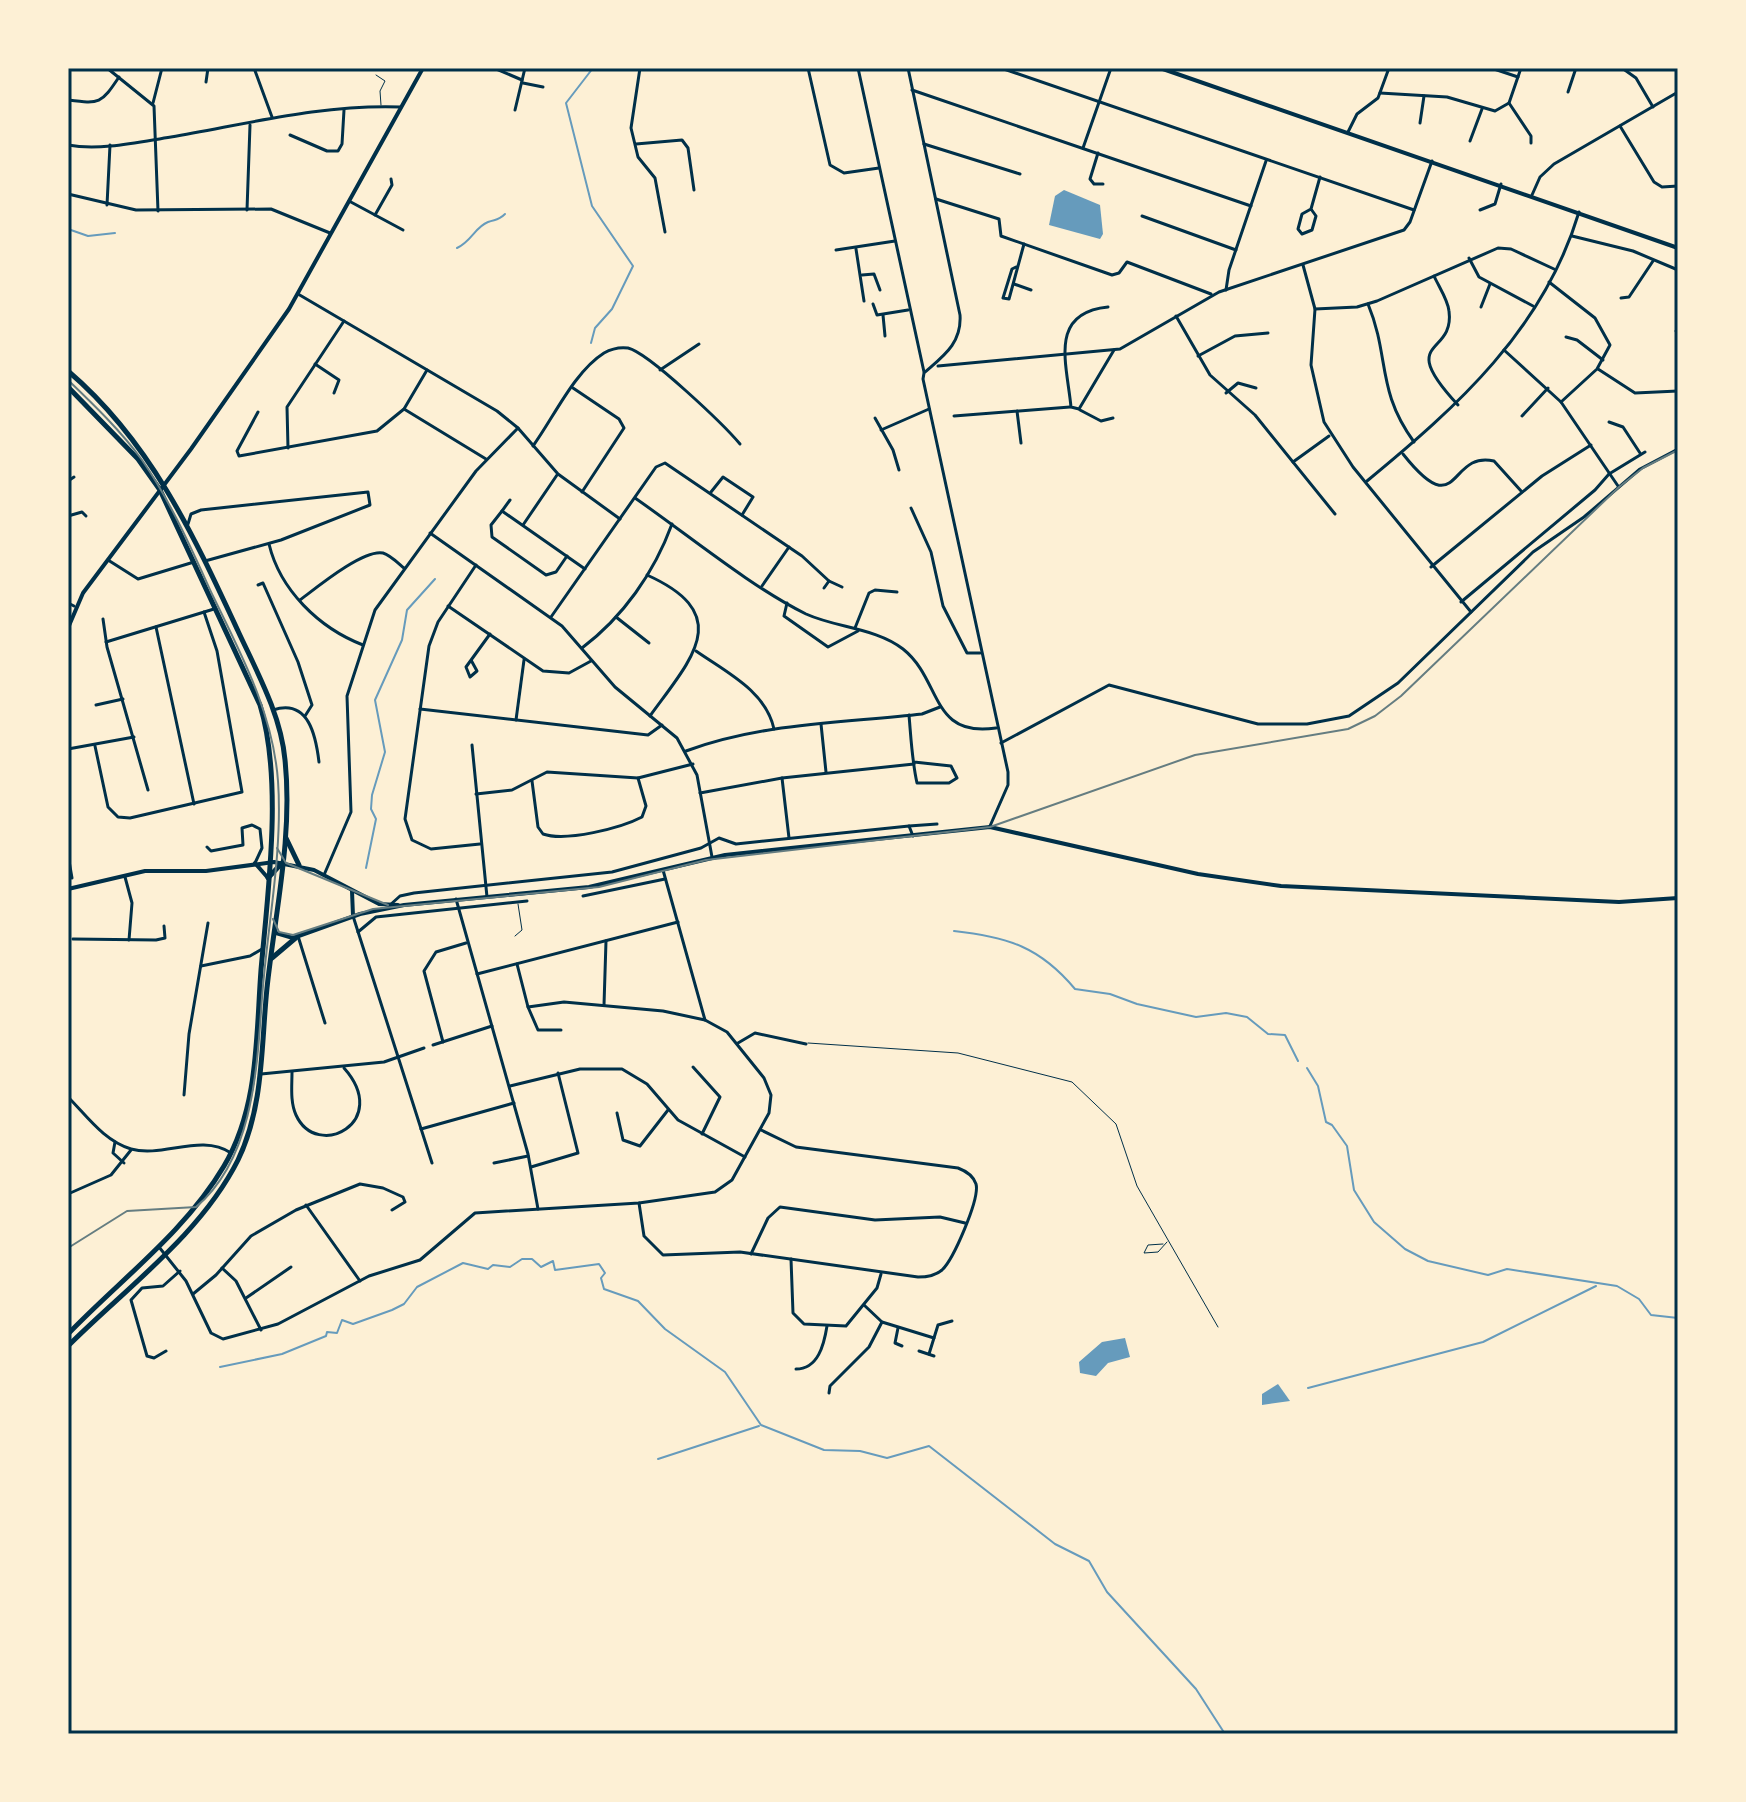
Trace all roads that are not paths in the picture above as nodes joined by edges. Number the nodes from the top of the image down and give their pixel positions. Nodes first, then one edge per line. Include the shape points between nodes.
1 (107, 68) edge
2 (162, 68) edge
3 (208, 68) edge
4 (254, 68) edge
5 (423, 68) edge
6 (494, 68) edge
7 (525, 68) edge
8 (640, 68) edge
9 (808, 68) edge
10 (858, 68) edge
11 (908, 68) edge
12 (1001, 68) edge
13 (1111, 68) edge
14 (1160, 68) edge
15 (1389, 68) edge
16 (1491, 68) edge
17 (1521, 68) edge
18 (1576, 68) edge
19 (1622, 68) edge
20 (376, 75) dead end
21 (119, 77) junction
22 (1518, 77) junction
23 (522, 81) junction
24 (206, 82) dead end
25 (543, 87) dead end
26 (912, 90) junction
27 (1568, 92) dead end
28 (1678, 92) edge
29 (1380, 93) junction
30 (1424, 96) junction
31 (68, 100) edge
32 (1099, 102) junction
33 (153, 103) junction
34 (1509, 103) junction
35 (402, 107) junction
36 (1653, 107) junction
37 (381, 108) junction
38 (1482, 109) junction
39 (344, 110) junction
40 (515, 110) dead end
41 (272, 117) junction
42 (250, 123) junction
43 (1420, 123) dead end
44 (1620, 126) junction
45 (1348, 132) junction
46 (290, 135) dead end
47 (157, 139) junction
48 (1470, 141) dead end
49 (1531, 143) dead end
50 (110, 144) junction
51 (635, 144) junction
52 (924, 144) junction
53 (68, 145) edge
54 (1083, 148) junction
55 (1098, 153) junction
56 (1267, 159) junction
57 (1432, 161) junction
58 (879, 168) junction
59 (1020, 174) dead end
60 (1320, 177) junction
61 (391, 179) dead end
62 (1103, 184) dead end
63 (1501, 184) junction
64 (1678, 186) edge
65 (694, 190) dead end
66 (68, 194) edge
67 (1532, 195) junction
68 (936, 199) junction
69 (349, 201) junction
70 (107, 205) junction
71 (1251, 206) junction
72 (1311, 209) junction
73 (247, 210) junction
74 (1415, 210) junction
75 (1480, 210) dead end
76 (158, 211) junction
77 (1579, 212) junction
78 (375, 216) junction
79 (1142, 216) dead end
80 (403, 230) dead end
81 (665, 232) dead end
82 (332, 234) junction
83 (1571, 236) junction
84 (895, 241) junction
85 (1024, 244) junction
86 (1678, 248) edge
87 (856, 249) junction
88 (836, 250) dead end
89 (1236, 250) junction
90 (1469, 258) junction
91 (1654, 260) junction
92 (1303, 265) junction
93 (1016, 267) junction
94 (1556, 270) junction
95 (1678, 270) edge
96 (862, 275) junction
97 (1433, 275) junction
98 (1549, 282) junction
99 (1491, 283) junction
100 (1014, 284) junction
101 (880, 290) dead end
102 (1031, 290) dead end
103 (1226, 290) junction
104 (298, 294) junction
105 (1212, 296) junction
106 (1621, 298) dead end
107 (864, 301) dead end
108 (873, 304) dead end
109 (1368, 304) junction
110 (1533, 306) junction
111 (1108, 307) dead end
112 (1481, 307) dead end
113 (1315, 309) junction
114 (908, 310) junction
115 (883, 315) junction
116 (1176, 316) junction
117 (344, 321) junction
118 (1268, 333) dead end
119 (885, 336) dead end
120 (1566, 337) dead end
121 (699, 344) dead end
122 (1114, 350) junction
123 (1504, 350) junction
124 (1067, 355) junction
125 (1198, 356) junction
126 (1604, 360) junction
127 (315, 364) junction
128 (938, 366) junction
129 (1597, 369) junction
130 (427, 370) junction
131 (660, 370) junction
132 (68, 371) edge
133 (924, 373) junction
134 (68, 387) edge
135 (573, 388) junction
136 (1256, 388) dead end
137 (1548, 388) junction
138 (1678, 391) edge
139 (334, 393) dead end
140 (1226, 393) junction
141 (1561, 402) junction
142 (1458, 405) junction
143 (1071, 407) junction
144 (404, 409) junction
145 (929, 409) junction
146 (1079, 409) junction
147 (1017, 411) junction
148 (258, 412) dead end
149 (954, 416) dead end
150 (1522, 416) dead end
151 (875, 418) dead end
152 (1113, 418) dead end
153 (1609, 422) dead end
154 (518, 428) junction
155 (881, 430) junction
156 (1330, 435) junction
157 (1414, 442) junction
158 (1021, 443) dead end
159 (740, 444) dead end
160 (1591, 445) junction
161 (533, 446) junction
162 (288, 449) junction
163 (1678, 449) edge
164 (1402, 453) junction
165 (487, 459) junction
166 (1293, 462) junction
167 (899, 470) dead end
168 (558, 474) junction
169 (1609, 474) junction
170 (74, 477) dead end
171 (68, 481) edge
172 (165, 483) junction
173 (1366, 483) junction
174 (1618, 486) junction
175 (160, 490) junction
176 (582, 492) junction
177 (1522, 492) junction
178 (711, 493) junction
179 (635, 498) junction
180 (510, 500) dead end
181 (911, 508) dead end
182 (502, 511) junction
183 (1335, 514) dead end
184 (742, 515) junction
185 (68, 516) edge
186 (86, 516) dead end
187 (620, 519) junction
188 (188, 524) junction
189 (672, 524) junction
190 (523, 525) junction
191 (430, 533) junction
192 (269, 544) junction
193 (789, 547) junction
194 (567, 556) junction
195 (195, 559) junction
196 (108, 560) junction
197 (205, 561) junction
198 (476, 565) junction
199 (1431, 567) junction
200 (404, 568) junction
201 (585, 569) junction
202 (647, 575) junction
203 (829, 581) junction
204 (258, 585) dead end
205 (762, 586) junction
206 (842, 587) dead end
207 (824, 588) dead end
208 (897, 592) dead end
209 (300, 600) junction
210 (787, 602) junction
211 (1461, 602) junction
212 (68, 603) edge
213 (74, 606) junction
214 (448, 606) junction
215 (217, 608) junction
216 (204, 612) junction
217 (1471, 612) junction
218 (551, 617) junction
219 (616, 617) junction
220 (103, 619) dead end
221 (156, 627) junction
222 (68, 628) edge
223 (856, 630) junction
224 (490, 634) junction
225 (106, 642) junction
226 (649, 643) dead end
227 (363, 645) junction
228 (582, 648) junction
229 (696, 651) junction
230 (980, 653) junction
231 (524, 658) junction
232 (471, 660) dead end
233 (591, 661) junction
234 (124, 699) junction
235 (96, 705) dead end
236 (940, 707) junction
237 (420, 709) junction
238 (273, 710) junction
239 (909, 715) junction
240 (305, 716) junction
241 (650, 716) junction
242 (516, 720) junction
243 (821, 724) junction
244 (662, 725) junction
245 (996, 728) junction
246 (774, 729) junction
247 (134, 737) junction
248 (1001, 743) junction
249 (472, 745) dead end
250 (95, 746) junction
251 (68, 749) edge
252 (686, 751) junction
253 (319, 762) dead end
254 (914, 763) junction
255 (693, 764) junction
256 (826, 773) junction
257 (638, 778) junction
258 (782, 778) junction
259 (532, 781) junction
260 (148, 790) dead end
261 (700, 793) junction
262 (476, 794) junction
263 (194, 804) junction
264 (259, 821) dead end
265 (937, 824) dead end
266 (909, 826) junction
267 (990, 827) junction
268 (260, 829) junction
269 (285, 833) junction
270 (913, 836) junction
271 (789, 838) junction
272 (710, 843) junction
273 (480, 844) junction
274 (207, 847) dead end
275 (68, 855) edge
276 (712, 857) junction
277 (268, 862) junction
278 (255, 863) junction
279 (282, 863) junction
280 (299, 865) junction
281 (662, 868) junction
282 (324, 875) junction
283 (124, 876) junction
284 (72, 878) dead end
285 (268, 878) junction
286 (666, 879) junction
287 (486, 886) junction
288 (68, 889) edge
289 (351, 889) junction
290 (583, 896) dead end
291 (487, 897) junction
292 (1678, 898) edge
293 (456, 899) junction
294 (527, 901) dead end
295 (517, 902) junction
296 (390, 905) junction
297 (404, 905) junction
298 (458, 907) junction
299 (353, 916) junction
300 (266, 918) junction
301 (678, 922) junction
302 (208, 923) dead end
303 (164, 926) dead end
304 (358, 932) junction
305 (276, 933) junction
306 (298, 936) junction
307 (515, 936) dead end
308 (73, 939) dead end
309 (129, 940) junction
310 (606, 941) junction
311 (468, 942) junction
312 (264, 947) junction
313 (250, 956) junction
314 (263, 958) junction
315 (271, 959) junction
316 (517, 964) junction
317 (201, 966) junction
318 (477, 974) junction
319 (528, 1007) junction
320 (604, 1007) junction
321 (705, 1020) junction
322 (325, 1023) dead end
323 (492, 1026) junction
324 (561, 1030) dead end
325 (443, 1042) junction
326 (738, 1043) junction
327 (806, 1044) joint
328 (433, 1045) dead end
329 (424, 1048) dead end
330 (397, 1056) junction
331 (693, 1067) dead end
332 (344, 1068) junction
333 (292, 1072) junction
334 (558, 1073) junction
335 (261, 1074) junction
336 (509, 1086) junction
337 (184, 1095) dead end
338 (68, 1097) edge
339 (514, 1103) junction
340 (668, 1110) junction
341 (617, 1113) dead end
342 (421, 1129) junction
343 (760, 1129) junction
344 (702, 1134) junction
345 (115, 1142) junction
346 (236, 1144) junction
347 (132, 1149) junction
348 (225, 1149) junction
349 (243, 1149) junction
350 (231, 1153) junction
351 (528, 1156) junction
352 (745, 1157) junction
353 (124, 1163) junction
354 (432, 1163) dead end
355 (494, 1163) dead end
356 (531, 1167) junction
357 (68, 1194) edge
358 (639, 1203) junction
359 (306, 1205) junction
360 (538, 1209) junction
361 (392, 1210) dead end
362 (966, 1223) junction
363 (1170, 1241) junction
364 (1163, 1244) dead end
365 (159, 1247) junction
366 (164, 1252) junction
367 (751, 1254) junction
368 (791, 1259) junction
369 (291, 1267) dead end
370 (222, 1268) junction
371 (180, 1271) junction
372 (882, 1273) junction
373 (360, 1281) junction
374 (193, 1294) junction
375 (246, 1298) junction
376 (864, 1305) junction
377 (952, 1321) dead end
378 (882, 1322) junction
379 (827, 1326) junction
380 (1218, 1327) dead end
381 (898, 1328) junction
382 (261, 1330) junction
383 (68, 1334) edge
384 (934, 1338) junction
385 (68, 1346) edge
386 (902, 1346) dead end
387 (166, 1351) dead end
388 (919, 1351) dead end
389 (796, 1369) dead end
390 (829, 1393) dead end

1 - 21 street
2 - 33 street
3 - 24 street
4 - 41 street
5 - 35 main road
6 - 23 street
7 - 23 street
8 - 51 street via 631,123
9 - 58 street via 830,165 844,173
10 - 58 street
11 - 26 street
12 - 32 street
13 - 32 street
14 - 45 main road
15 - 29 street
16 - 22 street
17 - 22 street
18 - 27 street
19 - 36 street via 1636,78
20 - 37 lane via 385,81
21 - 31 street via 98,102
21 - 33 street
22 - 34 street
23 - 25 street
23 - 40 street
26 - 52 street
26 - 54 street
28 - 36 street
29 - 30 street
29 - 45 street via 1357,114
30 - 38 street via 1447,97
30 - 43 street
32 - 54 street
32 - 56 street
33 - 47 street
34 - 38 street via 1495,111
34 - 49 street
35 - 37 street
35 - 69 main road
36 - 44 street
37 - 39 street
38 - 48 street
39 - 41 street
39 - 46 street via 338,151
41 - 42 street
42 - 47 street
42 - 73 street
44 - 64 street via 1654,182
44 - 67 street via 1548,169
45 - 57 main road
47 - 50 street
47 - 76 street
50 - 53 street
50 - 70 street
51 - 65 street via 682,140
51 - 81 street via 655,178
52 - 59 street
52 - 68 street
54 - 55 street
55 - 62 street via 1090,179
55 - 71 street
56 - 60 street
56 - 71 street
57 - 63 main road
57 - 74 street
58 - 84 street
60 - 72 street
60 - 74 street
61 - 78 street
63 - 67 main road
63 - 75 street via 1495,204
66 - 70 street
67 - 77 main road
68 - 85 street via 999,219 999,234
68 - 128 street via 961,321 957,338
69 - 78 street
69 - 82 main road
70 - 76 street
71 - 89 street
72 - 72 street via 1302,214 1302,234 1312,230 1316,216
73 - 76 street
73 - 82 street via 277,211
74 - 92 street via 1401,232
77 - 83 street
77 - 86 main road
78 - 80 street
79 - 89 street
82 - 104 main road
83 - 91 street
83 - 94 street
84 - 87 street
84 - 114 street
85 - 93 street
85 - 105 street via 1115,275 1127,262 1208,290
87 - 88 street
87 - 96 street
89 - 103 street
90 - 94 street via 1505,248
90 - 97 street
90 - 99 street via 1479,277
91 - 95 street
91 - 106 street via 1638,286
92 - 103 street
92 - 113 street
93 - 100 street
93 - 100 street via 1003,298 1009,299
94 - 98 street
96 - 101 street via 874,274
96 - 107 street
97 - 109 street
97 - 142 street via 1449,319 1428,366
98 - 110 street
98 - 126 street via 1605,331 1610,345
99 - 110 street
99 - 112 street
100 - 102 street
103 - 105 street
104 - 117 street
104 - 172 main road
105 - 116 street
108 - 115 street via 875,314
109 - 113 street
109 - 157 street via 1390,402
110 - 123 street
111 - 124 street via 1088,310 1072,321
113 - 156 street via 1311,365
114 - 115 street
114 - 133 street
115 - 119 street
116 - 122 street
116 - 125 street
117 - 127 street
117 - 130 street
118 - 125 street via 1235,336
120 - 126 street
121 - 131 street
122 - 124 street
122 - 146 street
123 - 137 street
123 - 142 street
124 - 128 street
124 - 143 street
125 - 140 street
126 - 129 street
127 - 139 street via 339,380
127 - 162 street via 287,407
128 - 133 street
129 - 138 street via 1635,393
129 - 141 street
130 - 144 street
130 - 154 street
131 - 135 street via 633,350 616,349 597,359
131 - 159 street
132 - 172 highway via 115,416
133 - 145 street
134 - 175 highway via 138,459
135 - 161 street
135 - 176 street via 624,428
136 - 140 street via 1238,383
137 - 141 street
137 - 150 street
140 - 166 street via 1255,415
141 - 160 street
142 - 157 street
143 - 146 street
143 - 147 street
144 - 162 street via 367,434
144 - 165 street
145 - 155 street
145 - 230 street
146 - 152 street via 1101,421
147 - 149 street
147 - 158 street
148 - 162 street via 239,456
151 - 155 street
153 - 169 street via 1626,429 1642,452
154 - 161 street
154 - 165 street
155 - 167 street
156 - 166 street
156 - 173 street
157 - 164 street
160 - 169 street
160 - 177 street
161 - 168 street
163 - 174 street
164 - 173 street
164 - 177 street via 1426,481 1439,486 1476,461 1494,461
165 - 191 street
166 - 183 street
168 - 176 street
168 - 190 street
169 - 174 street
169 - 211 street
170 - 171 street
172 - 175 main road
172 - 188 highway
173 - 199 street
174 - 217 street via 1533,552
175 - 195 highway
175 - 196 main road
176 - 187 street
177 - 199 street
178 - 179 street via 665,463 656,467
178 - 184 street
178 - 184 street via 723,477 744,490 753,499
179 - 187 street
179 - 189 street
180 - 182 street
181 - 230 street via 931,552 947,615 967,653
182 - 190 street
182 - 194 street via 491,525 492,537 546,575 556,572
184 - 193 street
185 - 186 street
187 - 201 street
188 - 192 street via 197,510 366,490 371,503
188 - 197 highway
189 - 202 street
189 - 205 street
190 - 194 street
191 - 198 street
191 - 200 street
192 - 197 street
192 - 209 street via 276,570
193 - 203 street
193 - 205 street
194 - 201 street
195 - 196 street via 192,565 138,579
195 - 215 highway
196 - 213 main road
197 - 238 highway
198 - 214 street
198 - 218 street
199 - 211 street
200 - 209 street via 378,553 349,565
200 - 227 street via 379,602
201 - 218 street
202 - 219 street
202 - 229 street via 676,589 694,608 700,632
203 - 206 street
203 - 207 street
204 - 240 street via 263,583 298,662 312,705
205 - 210 street
208 - 223 street via 869,593
209 - 227 street via 332,632
210 - 223 street
210 - 223 street via 784,616 828,647
211 - 217 street
212 - 213 street
213 - 222 main road
214 - 224 street
214 - 237 street via 429,646
215 - 216 street
215 - 277 highway via 268,735
216 - 221 street
216 - 263 street via 217,651 244,792
217 - 248 street via 1392,689 1345,718 1258,724 1109,685
218 - 228 street
219 - 226 street
219 - 228 street
220 - 225 street
221 - 225 street
221 - 263 street
223 - 236 street via 888,640 911,656
224 - 231 street
224 - 232 street
225 - 234 street
227 - 282 street via 347,696 351,812
228 - 233 street
229 - 241 street
229 - 246 street via 753,692 768,710
230 - 245 street
231 - 233 street via 556,674
231 - 242 street
233 - 241 street
234 - 235 street
234 - 247 street
236 - 239 street
236 - 245 street via 966,727
237 - 242 street
237 - 273 street via 405,819 408,833 415,843 431,849
238 - 240 street via 288,708
238 - 269 highway via 286,761
239 - 243 street
239 - 254 street
240 - 253 street via 314,728
241 - 244 street
242 - 244 street via 648,735
243 - 246 street
243 - 256 street
244 - 252 street
245 - 248 street
246 - 252 street
247 - 250 street
247 - 260 street
248 - 267 street via 1008,785
249 - 262 street
250 - 251 street
250 - 263 street via 113,815 130,818
252 - 255 street
254 - 254 street via 919,784 957,778 951,766
254 - 256 street
255 - 257 street
255 - 261 street
256 - 258 street
257 - 259 street via 547,772
257 - 259 street via 646,806 642,817 594,832 552,836 538,827
258 - 261 street
258 - 271 street
259 - 262 street via 512,790
261 - 272 street
262 - 273 street
264 - 268 street
265 - 266 street
266 - 270 street
266 - 271 street
267 - 270 main road
267 - 292 main road via 1198,874 1281,886 1619,902
268 - 274 street via 242,828 243,845 211,851
268 - 278 street via 262,848
269 - 279 highway
269 - 280 highway
270 - 276 main road
271 - 272 street via 736,844 719,838
272 - 276 street
272 - 287 street via 612,872
273 - 287 street
275 - 284 street
276 - 281 main road
277 - 278 main road
277 - 279 main road
277 - 285 highway
278 - 283 main road via 206,871 154,869
278 - 285 main road
279 - 280 main road
279 - 285 highway
279 - 305 highway
280 - 282 main road
281 - 286 street
281 - 291 main road via 589,887
282 - 289 main road
283 - 288 main road
283 - 309 street via 132,905
285 - 300 highway
286 - 290 street
286 - 301 street
287 - 291 street
287 - 296 street via 400,896
289 - 296 main road
289 - 299 main road
291 - 293 main road
293 - 297 main road
293 - 298 street
294 - 295 street
295 - 298 street
295 - 307 lane via 522,930
296 - 297 main road
297 - 299 main road
298 - 304 street via 376,917
298 - 311 street
299 - 304 street
299 - 306 main road
300 - 305 highway
300 - 312 highway
301 - 310 street
301 - 321 street
302 - 317 street
303 - 309 street via 165,938
304 - 330 street
305 - 306 main road
305 - 315 highway
306 - 315 highway
306 - 322 street
308 - 309 street
310 - 316 street
310 - 320 street
311 - 318 street
311 - 325 street via 436,952 425,965
312 - 313 street
312 - 314 highway
313 - 314 street
313 - 317 street
314 - 315 street
314 - 346 highway via 253,1075
315 - 335 highway
316 - 318 street
316 - 319 street
317 - 337 street
318 - 323 street
319 - 320 street via 564,1002
319 - 324 street via 538,1030
320 - 321 street
321 - 326 street
323 - 325 street
323 - 336 street
325 - 328 street
326 - 327 street via 755,1033
326 - 343 street via 770,1089 770,1110
327 - 363 lane via 958,1053 1072,1082 1116,1124 1137,1186
329 - 330 street
330 - 332 street
330 - 342 street
331 - 344 street via 720,1097
332 - 333 street
332 - 333 street via 357,1084 361,1101 356,1119 335,1135 313,1132 300,1122 293,1105
333 - 335 street
334 - 336 street
334 - 340 street via 622,1069 647,1084
334 - 356 street via 578,1153
335 - 349 highway
336 - 339 street
338 - 345 street
339 - 342 street
339 - 351 street
340 - 341 street via 640,1146 623,1140
340 - 344 street
342 - 354 street
343 - 352 street
343 - 362 street via 796,1147 963,1169 977,1191
344 - 352 street
345 - 347 street
345 - 353 street via 113,1153
346 - 348 street
346 - 350 highway
347 - 348 street
347 - 353 street
348 - 350 street
349 - 350 highway
349 - 366 highway via 208,1207
350 - 365 highway via 196,1207
351 - 355 street
351 - 356 street
352 - 358 street via 732,1180 715,1192
353 - 357 street via 111,1175
356 - 360 street
358 - 360 street
358 - 367 street via 644,1236 663,1255
359 - 361 street via 364,1184 403,1197 405,1202
359 - 370 street via 251,1236
359 - 373 street
360 - 373 street via 482,1210 462,1220 420,1260
362 - 367 street via 940,1217 875,1220 780,1207 768,1218
362 - 372 street via 937,1274
363 - 364 lane
363 - 380 lane
365 - 366 street
365 - 383 highway
366 - 371 street
366 - 385 highway
367 - 368 street
368 - 372 street
368 - 379 street via 794,1317 804,1324
369 - 375 street
370 - 374 street
370 - 375 street
371 - 374 street
371 - 387 street via 163,1286 142,1288 131,1300 145,1353 154,1358
372 - 376 street
373 - 382 street
374 - 382 street via 215,1336 223,1339
375 - 382 street
376 - 378 street
376 - 379 street via 846,1326
377 - 384 street via 940,1323
378 - 381 street
378 - 390 street via 869,1347
379 - 389 street via 816,1360
381 - 384 street
381 - 386 street via 895,1343
384 - 388 street via 931,1355

